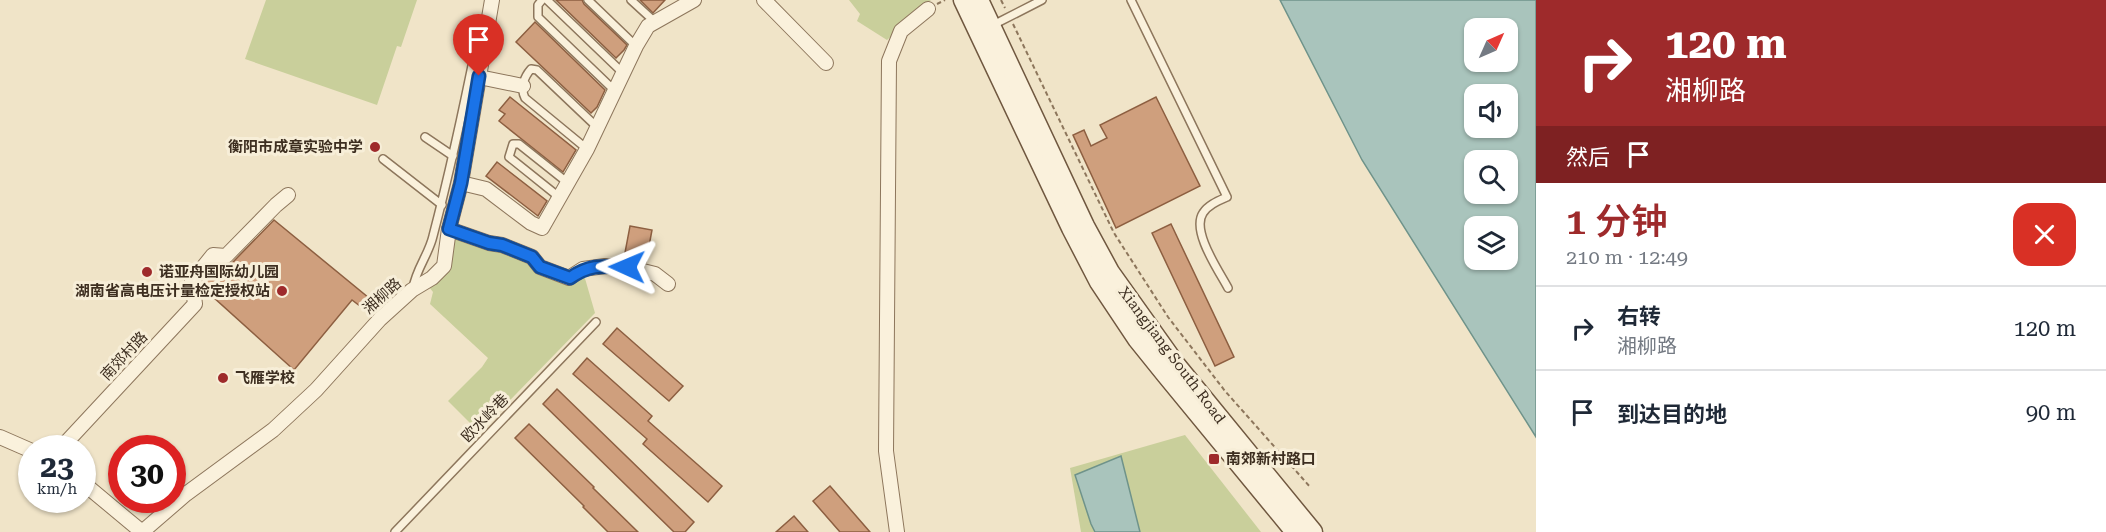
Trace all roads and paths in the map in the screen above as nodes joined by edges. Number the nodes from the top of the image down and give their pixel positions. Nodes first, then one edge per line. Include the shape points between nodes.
1 (492, 0) edge
2 (542, 0) edge
3 (547, 0) edge
4 (588, 0) edge
5 (631, 0) edge
6 (764, 0) edge
7 (963, 0) edge
8 (979, 0) edge
9 (1001, 0) edge
10 (1041, 0) edge
11 (1131, 0) edge
12 (686, 2) edge
13 (928, 9) dead end
14 (1009, 16) junction
15 (655, 22) junction
16 (991, 26) junction
17 (477, 41) dead end
18 (636, 46) junction
19 (826, 63) dead end
20 (624, 73) junction
21 (479, 76) junction
22 (523, 86) junction
23 (615, 91) junction
24 (597, 128) junction
25 (425, 137) dead end
26 (587, 149) junction
27 (453, 156) junction
28 (383, 159) dead end
29 (461, 183) junction
30 (568, 183) junction
31 (288, 195) dead end
32 (559, 197) junction
33 (442, 205) junction
34 (449, 229) junction
35 (668, 284) dead end
36 (1228, 288) dead end
37 (412, 290) junction
38 (596, 322) dead end
39 (73, 435) edge
40 (0, 436) edge
41 (18, 445) edge
42 (1311, 488) dead end
43 (96, 494) edge
44 (142, 532) edge
45 (395, 532) edge
46 (897, 532) edge
47 (1295, 532) edge
48 (1313, 532) edge

1 - 21 street, 湘柳路
2 - 23 lane via 538,17
3 - 20 lane
4 - 18 lane
5 - 15 lane
6 - 19 street
7 - 47 main road, Xiangjiang South Road via 1099,282 1137,339
8 - 16 main road, Xiangjiang South Road
9 - 14 path
10 - 14 lane
11 - 36 lane via 1227,197 1210,206 1198,224
12 - 15 street
13 - 46 street via 902,31 889,61 886,451
14 - 16 lane
14 - 42 path via 1120,242 1168,317
15 - 18 street via 648,26
16 - 48 main road, Xiangjiang South Road via 1110,272 1177,366
17 - 27 lane
18 - 20 street
20 - 23 street
21 - 22 street
21 - 29 street, 湘柳路
22 - 24 lane via 531,69 537,70
22 - 26 lane via 525,98
23 - 24 street
24 - 26 street
25 - 27 lane
26 - 30 street
27 - 33 lane
28 - 33 lane
29 - 32 street via 486,189 542,228
29 - 34 street, 湘柳路
30 - 32 street
30 - 32 lane via 519,144 513,144 509,157
31 - 39 street, 南郊村路 via 226,256 213,255 192,280 195,304
33 - 37 lane
34 - 35 street via 532,257 540,267 570,278 583,269 627,267 655,274
34 - 37 street, 湘柳路 via 444,266
37 - 44 street, 湘柳路 via 273,430
38 - 45 lane, 欧水岭巷
40 - 41 street
43 - 44 street

